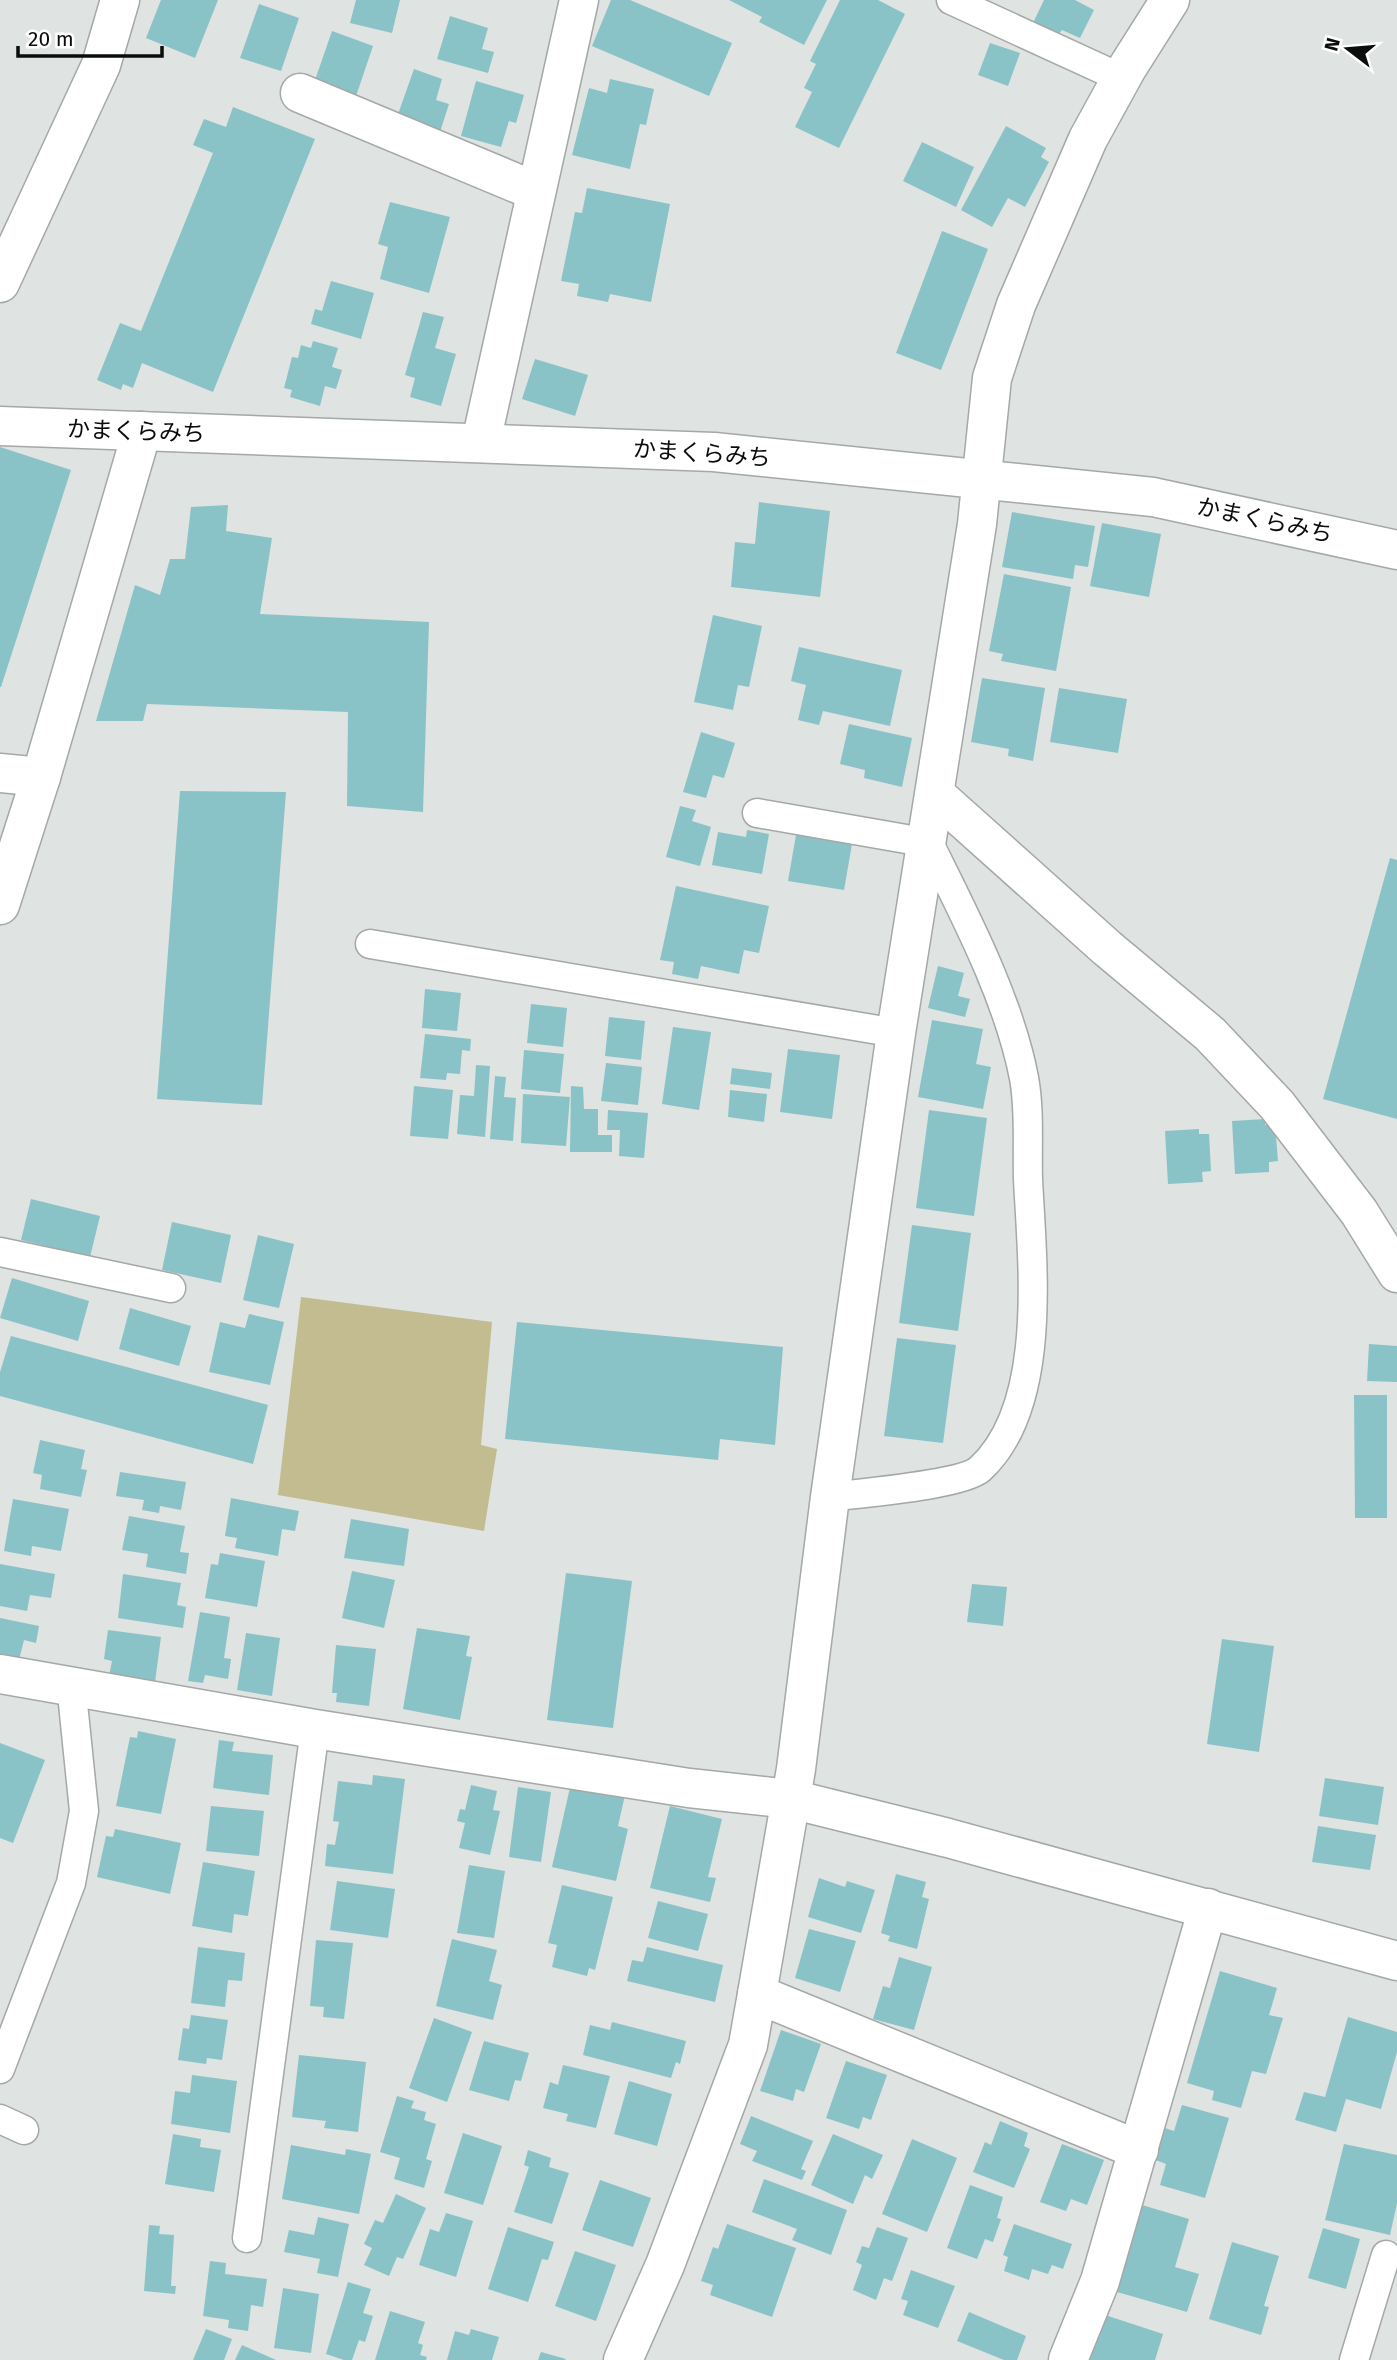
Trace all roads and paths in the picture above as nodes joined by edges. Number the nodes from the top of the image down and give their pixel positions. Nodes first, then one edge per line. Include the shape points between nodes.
1 (120, 0) edge
2 (579, 0) edge
3 (951, 0) edge
4 (1170, 0) edge
5 (1121, 78) junction
6 (300, 93) dead end
7 (535, 191) junction
8 (0, 283) edge
9 (0, 426) edge
10 (142, 431) junction
11 (481, 442) junction
12 (979, 479) junction
13 (1397, 550) edge
14 (0, 773) edge
15 (41, 778) junction
16 (936, 795) junction
17 (757, 813) dead end
18 (929, 842) junction
19 (0, 905) edge
20 (370, 944) dead end
21 (896, 1034) junction
22 (0, 1252) edge
23 (1397, 1273) edge
24 (171, 1288) dead end
25 (830, 1497) junction
26 (0, 1674) edge
27 (71, 1684) junction
28 (315, 1729) junction
29 (791, 1799) junction
30 (1208, 1908) junction
31 (1397, 1961) edge
32 (757, 1994) junction
33 (0, 2069) edge
34 (1139, 2150) junction
35 (247, 2238) dead end
36 (1386, 2255) dead end
37 (623, 2360) edge
38 (1068, 2360) edge
39 (1354, 2360) edge

1 - 8 street via 102,65
2 - 7 street
3 - 5 lane
4 - 5 street
5 - 12 street via 1088,139 1016,305 992,377
6 - 7 street
7 - 11 street
9 - 10 street, かまくらみち
10 - 11 street, かまくらみち
10 - 15 street
11 - 12 street, かまくらみち via 714,452
12 - 13 street, かまくらみち via 1153,497
12 - 16 street via 977,524
14 - 15 street
15 - 19 street
16 - 18 street
16 - 23 street via 1210,1034 1277,1105 1359,1212
17 - 18 lane
18 - 21 street
18 - 25 lane via 976,940 1024,1079 1034,1319 1027,1367 998,1447 978,1471 952,1482
20 - 21 lane
21 - 25 street
22 - 24 lane
25 - 29 street
26 - 27 street
27 - 28 street
27 - 33 lane via 84,1811 71,1883
28 - 29 street via 689,1788
28 - 35 lane
29 - 30 street
29 - 32 street
30 - 31 street
30 - 34 street
32 - 34 street
32 - 37 street via 748,2045
34 - 38 street via 1100,2281
36 - 39 lane

